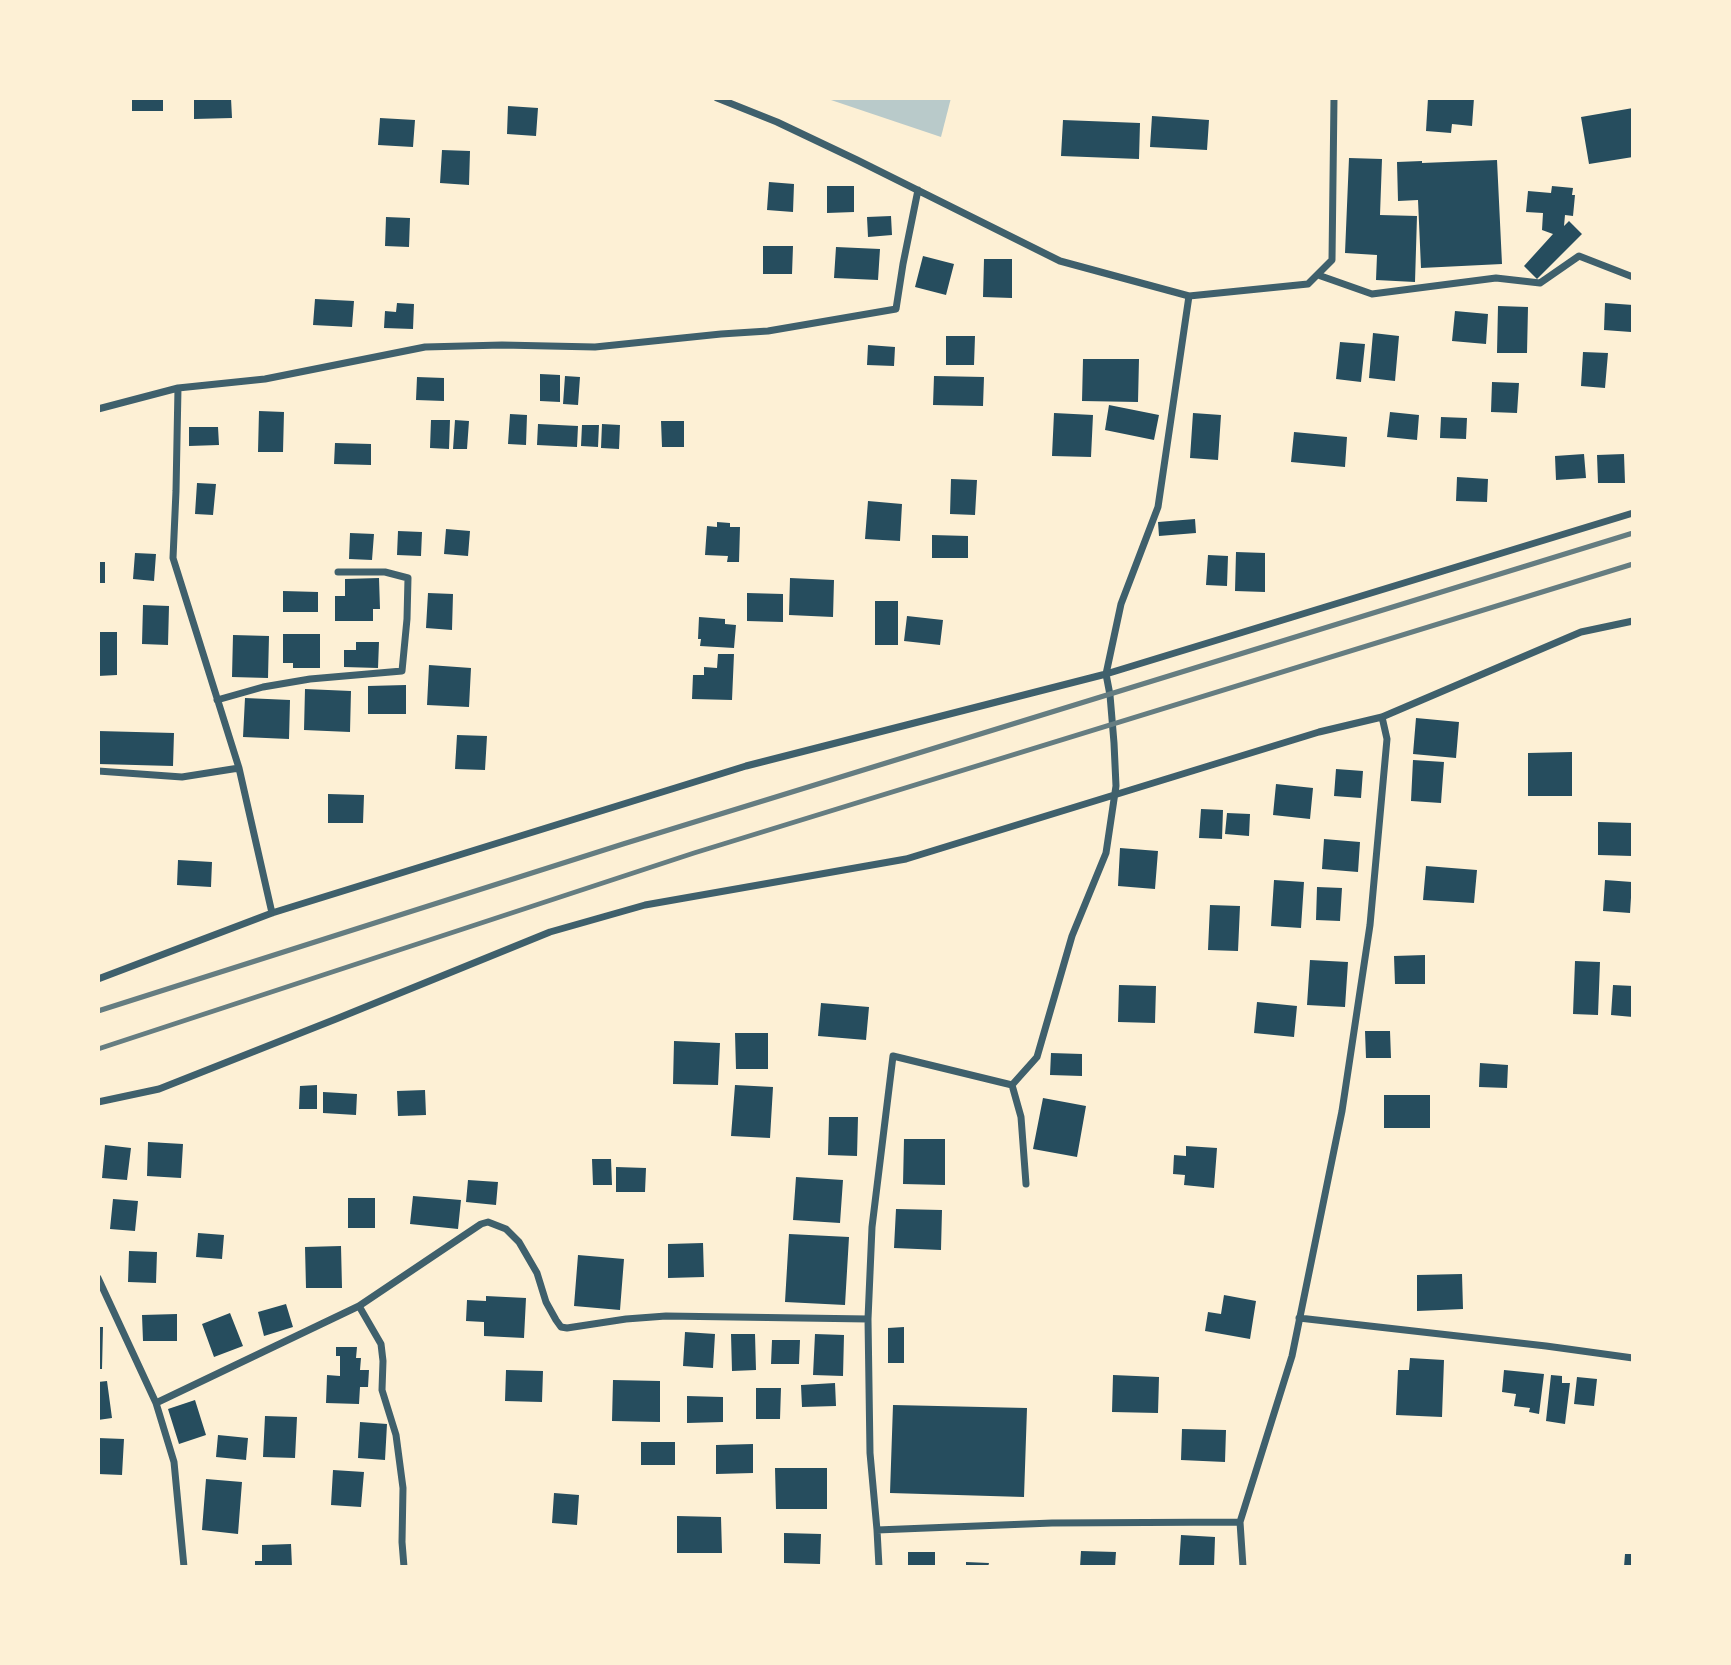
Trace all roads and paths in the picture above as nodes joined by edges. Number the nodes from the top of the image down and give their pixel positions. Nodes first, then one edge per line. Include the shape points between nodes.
1 (717, 98) edge
2 (1334, 98) edge
3 (918, 190) junction
4 (1318, 275) junction
5 (1633, 277) edge
6 (1189, 296) junction
7 (178, 388) junction
8 (98, 409) edge
9 (1633, 513) edge
10 (338, 572) dead end
11 (1633, 621) edge
12 (1106, 674) junction
13 (217, 700) junction
14 (1382, 717) junction
15 (239, 768) junction
16 (98, 771) edge
17 (1115, 793) junction
18 (272, 913) junction
19 (98, 979) edge
20 (1012, 1085) junction
21 (98, 1102) edge
22 (1026, 1184) dead end
23 (98, 1278) edge
24 (359, 1306) junction
25 (1299, 1318) junction
26 (868, 1319) junction
27 (1633, 1358) edge
28 (156, 1403) junction
29 (1240, 1522) junction
30 (877, 1530) junction
31 (184, 1567) edge
32 (404, 1567) edge
33 (879, 1567) edge
34 (1243, 1567) edge

1 - 3 street
2 - 4 street via 1332,260
3 - 6 street via 1060,261
3 - 7 street via 896,309 768,331 595,347 425,347 265,379
4 - 5 street via 1372,294 1496,278 1539,284 1579,257
4 - 6 street via 1308,284
6 - 12 street via 1158,507 1121,604
7 - 8 street
7 - 13 street via 173,558
9 - 12 street
10 - 13 street via 385,572 408,578 402,671 287,683
11 - 14 street via 1581,632
12 - 17 street
12 - 18 street via 746,766
13 - 15 street
14 - 17 street
14 - 25 street via 1387,739 1370,925 1342,1111
15 - 16 street via 182,777
15 - 18 street
17 - 20 street via 1106,853 1072,936 1037,1057
17 - 21 street via 906,859 645,905 550,932 159,1089
18 - 19 street
20 - 22 street via 1021,1117
20 - 26 street via 893,1056 873,1227
23 - 28 street
24 - 26 street via 488,1222 506,1229 519,1242 561,1327 666,1316
24 - 28 street
24 - 32 street via 381,1344 382,1391 396,1435 404,1488
25 - 27 street
25 - 29 street via 1292,1356
26 - 30 street via 870,1453
28 - 31 street via 174,1462
29 - 30 street via 1052,1522
29 - 34 street
30 - 33 street

